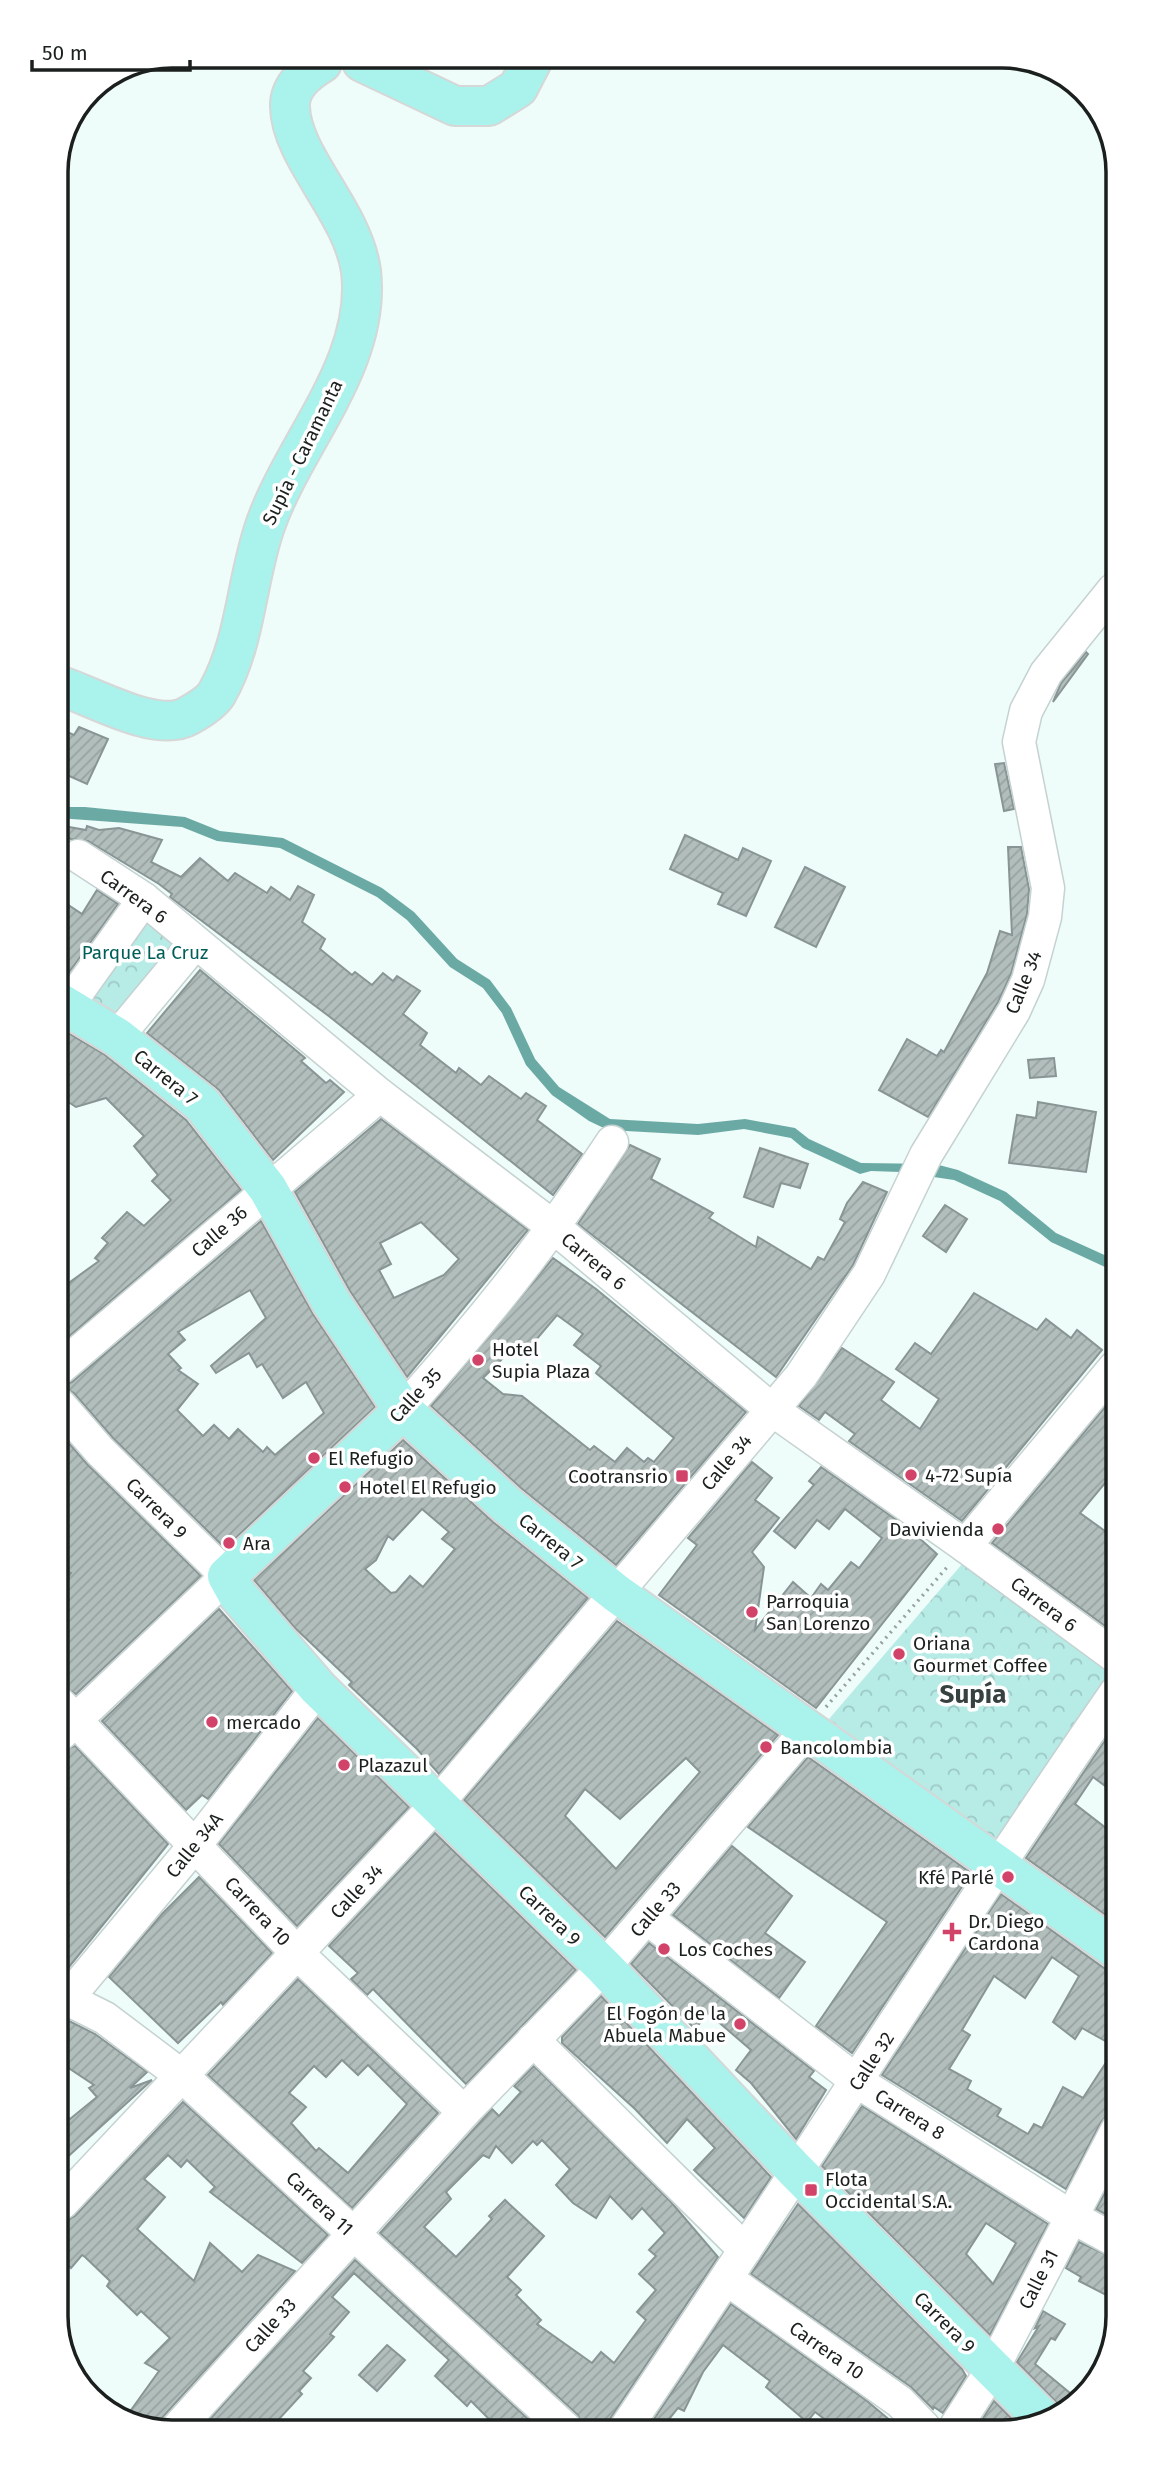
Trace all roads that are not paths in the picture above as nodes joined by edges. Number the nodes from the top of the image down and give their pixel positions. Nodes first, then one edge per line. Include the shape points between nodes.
1 (314, 68) edge
2 (375, 68) edge
3 (528, 68) edge
4 (1106, 599) edge
5 (68, 689) edge
6 (78, 856) dead end
7 (144, 900) junction
8 (195, 943) junction
9 (68, 1001) edge
10 (68, 1012) edge
11 (117, 1037) junction
12 (380, 1095) junction
13 (612, 1142) dead end
14 (268, 1189) junction
15 (555, 1228) junction
16 (68, 1361) edge
17 (1106, 1378) edge
18 (771, 1409) junction
19 (403, 1410) junction
20 (68, 1414) edge
21 (965, 1546) junction
22 (227, 1576) junction
23 (616, 1593) junction
24 (1106, 1650) edge
25 (318, 1688) junction
26 (1106, 1706) edge
27 (68, 1717) edge
28 (68, 1721) edge
29 (807, 1730) junction
30 (436, 1805) junction
31 (196, 1844) junction
32 (998, 1863) junction
33 (647, 1918) junction
34 (1106, 1942) edge
35 (298, 1954) junction
36 (604, 1966) junction
37 (68, 1992) edge
38 (68, 1999) edge
39 (533, 2040) junction
40 (182, 2076) junction
41 (858, 2082) junction
42 (464, 2112) junction
43 (1106, 2150) edge
44 (795, 2170) junction
45 (68, 2197) edge
46 (1070, 2216) junction
47 (352, 2233) junction
48 (1106, 2236) edge
49 (745, 2250) junction
50 (727, 2279) junction
51 (992, 2370) junction
52 (1037, 2413) edge
53 (185, 2420) edge
54 (556, 2420) edge
55 (630, 2420) edge
56 (917, 2420) edge
57 (960, 2420) edge

1 - 5 main road, Supía - Caramanta via 302,75 289,105 295,134 352,234 361,271 360,314 348,356 265,525 232,663 216,697 186,718 154,721
2 - 3 main road via 455,106 488,106 518,88
4 - 18 street, Calle 34 via 1046,673 1026,711 1019,742 1048,888 1028,980 926,1156 848,1308 801,1376
6 - 7 street, Carrera 6
7 - 8 street, Carrera 6
7 - 9 street
8 - 11 street
8 - 12 street, Carrera 6
10 - 11 main road, Carrera 7
11 - 14 main road, Carrera 7 via 202,1104
12 - 14 street, Calle 36
12 - 15 street, Carrera 6
13 - 15 street, Calle 35
14 - 16 street, Calle 36
14 - 19 main road, Carrera 7 via 331,1302
15 - 18 street, Carrera 6
15 - 19 street, Calle 35 via 484,1320
17 - 21 street
18 - 21 street, Carrera 6
18 - 23 street, Calle 34
19 - 22 main road, Calle 35
19 - 23 main road, Carrera 7 via 507,1505
20 - 22 street, Carrera 9
21 - 24 street, Carrera 6
22 - 25 main road, Carrera 9 via 237,1594
22 - 27 street, Calle 35
23 - 29 main road, Carrera 7
23 - 30 street, Calle 34
25 - 30 main road, Carrera 9
25 - 31 street, Calle 34A
26 - 32 street, Calle 32
28 - 31 street, Carrera 10
29 - 32 main road, Carrera 7
29 - 33 street, Calle 33
30 - 35 street, Calle 34
30 - 36 main road, Carrera 9
31 - 35 street, Carrera 10
31 - 37 street, Calle 34A
32 - 34 main road, Carrera 7
32 - 41 street, Calle 32
33 - 36 street, Calle 33
33 - 41 street, Carrera 8
35 - 40 street, Calle 34
35 - 42 street, Carrera 10
36 - 39 street, Calle 33
36 - 44 main road, Carrera 9
38 - 40 street, Carrera 11 via 105,2018
39 - 42 street, Calle 33
39 - 49 street
40 - 45 street, Calle 34
40 - 47 street, Carrera 11
41 - 44 street, Calle 32
41 - 46 street, Carrera 8
42 - 47 street, Calle 33
43 - 46 street, Calle 31
44 - 49 street, Calle 32
44 - 51 main road, Carrera 9
46 - 48 street, Carrera 8
46 - 51 street, Calle 31
47 - 53 street, Calle 33
47 - 54 street, Carrera 11
49 - 50 street, Calle 32
50 - 55 street, Calle 32
50 - 56 street, Carrera 10 via 900,2402
51 - 52 main road, Carrera 9
51 - 57 street, Calle 31

